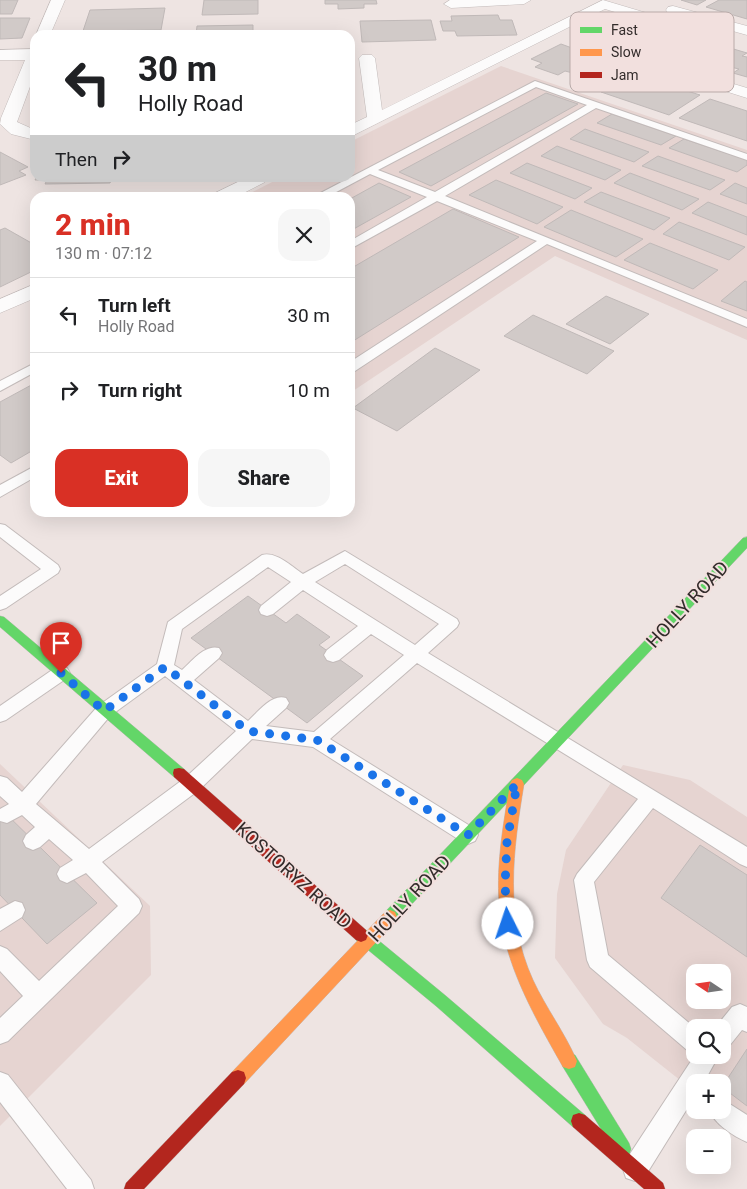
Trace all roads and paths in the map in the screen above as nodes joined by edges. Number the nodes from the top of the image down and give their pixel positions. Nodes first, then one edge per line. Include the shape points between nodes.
1 (58, 0) edge
2 (524, 0) edge
3 (597, 2) edge
4 (451, 4) dead end
5 (578, 12) edge
6 (629, 12) edge
7 (635, 12) edge
8 (680, 12) edge
9 (570, 16) edge
10 (734, 28) edge
11 (45, 30) edge
12 (747, 31) edge
13 (30, 54) edge
14 (0, 56) edge
15 (367, 58) dead end
16 (30, 66) edge
17 (734, 89) edge
18 (747, 93) edge
19 (595, 105) junction
20 (375, 119) junction
21 (355, 129) edge
22 (30, 134) edge
23 (747, 156) edge
24 (369, 170) junction
25 (355, 177) edge
26 (251, 182) edge
27 (346, 182) edge
28 (231, 192) edge
29 (327, 192) edge
30 (436, 196) junction
31 (546, 240) junction
32 (355, 243) edge
33 (30, 292) edge
34 (0, 307) edge
35 (747, 323) edge
36 (355, 365) edge
37 (30, 369) edge
38 (0, 386) edge
39 (30, 474) edge
40 (0, 492) edge
41 (0, 529) edge
42 (747, 541) edge
43 (303, 581) junction
44 (0, 604) edge
45 (268, 610) dead end
46 (0, 620) edge
47 (370, 625) junction
48 (213, 654) dead end
49 (416, 654) junction
50 (333, 655) dead end
51 (165, 667) junction
52 (61, 673) junction
53 (182, 680) junction
54 (280, 703) dead end
55 (104, 711) junction
56 (0, 715) edge
57 (248, 731) junction
58 (317, 740) junction
59 (558, 741) junction
60 (0, 784) edge
61 (192, 784) junction
62 (517, 784) junction
63 (651, 797) junction
64 (15, 810) junction
65 (49, 827) junction
66 (468, 835) junction
67 (33, 841) dead end
68 (747, 858) edge
69 (88, 861) junction
70 (68, 874) dead end
71 (368, 941) junction
72 (0, 956) edge
73 (39, 997) junction
74 (747, 1021) edge
75 (731, 1026) edge
76 (0, 1033) edge
77 (686, 1034) edge
78 (0, 1083) edge
79 (686, 1096) edge
80 (731, 1118) edge
81 (747, 1130) edge
82 (635, 1170) junction
83 (82, 1189) edge
84 (132, 1189) edge
85 (657, 1189) edge

1 - 11 street
2 - 4 street
3 - 5 street
3 - 6 street
7 - 8 street via 656,5
9 - 20 street
10 - 12 street
13 - 14 street
15 - 20 street
16 - 22 street via 8,124
17 - 18 street
19 - 23 lane
19 - 24 lane via 535,84
19 - 30 lane
20 - 21 street
24 - 25 lane
24 - 30 lane
26 - 28 street
27 - 29 lane
30 - 31 lane
30 - 32 lane
31 - 35 lane
31 - 36 lane
33 - 34 street
37 - 38 lane
39 - 40 lane
41 - 44 lane via 52,569
42 - 59 main road, HOLLY ROAD
43 - 45 lane
43 - 47 lane
43 - 49 lane via 345,557 452,623
43 - 51 lane via 268,559 174,626
46 - 52 main road, KOSTORYZ ROAD
47 - 49 lane
47 - 50 lane
48 - 53 lane
49 - 58 lane
49 - 59 lane
51 - 53 lane
51 - 55 lane
52 - 55 main road, KOSTORYZ ROAD
52 - 56 lane
53 - 57 lane
54 - 57 lane
55 - 61 main road, KOSTORYZ ROAD
55 - 64 lane
57 - 58 lane
57 - 61 lane
58 - 66 lane
59 - 62 main road, HOLLY ROAD
59 - 63 lane
60 - 64 lane
61 - 69 lane
61 - 71 main road, KOSTORYZ ROAD
62 - 66 main road, HOLLY ROAD
62 - 82 main road via 507,842 505,886 508,924 515,952 544,1018
63 - 68 lane
63 - 77 lane via 584,880 598,960
64 - 65 lane
65 - 67 lane
65 - 69 lane
66 - 71 main road, HOLLY ROAD
69 - 70 lane
69 - 73 lane via 132,906
71 - 82 main road, KOSTORYZ ROAD
71 - 84 main road, HOLLY ROAD
72 - 73 lane
73 - 76 lane
74 - 75 lane via 740,1015
78 - 83 lane
79 - 82 lane
80 - 81 lane
82 - 85 main road, KOSTORYZ ROAD

